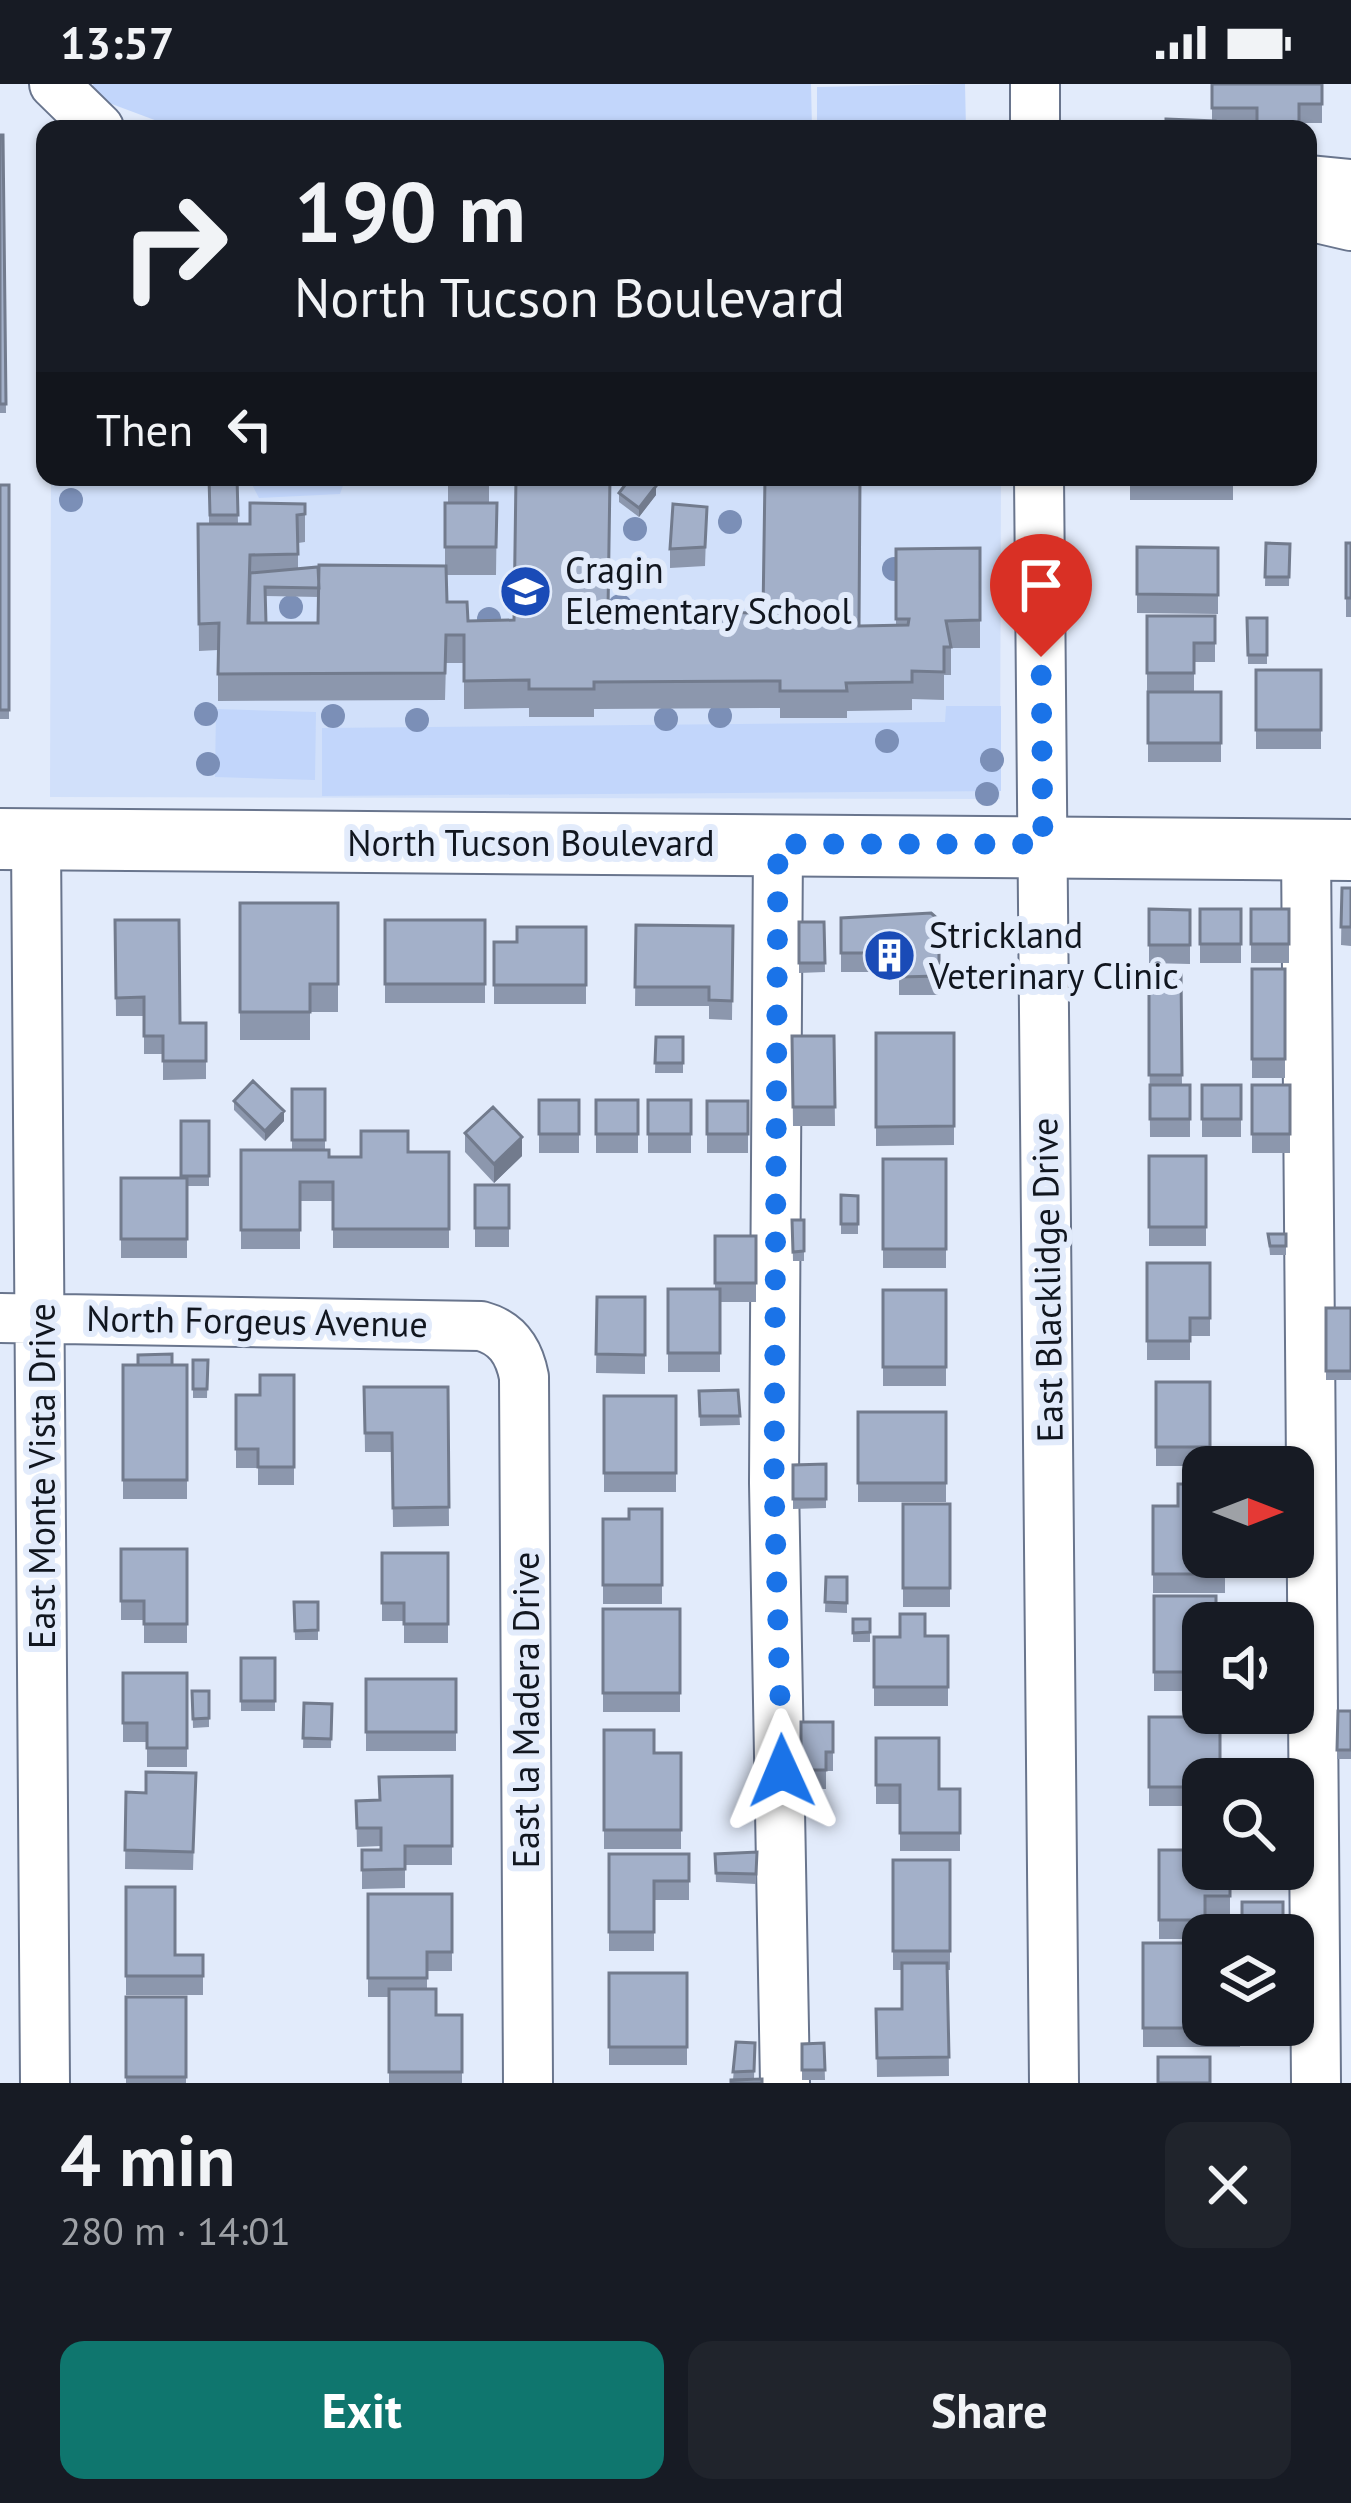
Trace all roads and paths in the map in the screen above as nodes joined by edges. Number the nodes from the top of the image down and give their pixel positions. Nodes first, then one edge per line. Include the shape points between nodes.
1 (1035, 84) edge
2 (35, 93) edge
3 (84, 120) edge
4 (1035, 120) edge
5 (1317, 181) edge
6 (1351, 184) edge
7 (1317, 218) edge
8 (1351, 226) edge
9 (1039, 486) edge
10 (778, 844) junction
11 (1043, 844) junction
12 (1328, 849) edge
13 (24, 850) edge
14 (21, 1318) edge
15 (520, 1327) joint
16 (45, 2083) edge
17 (528, 2083) edge
18 (785, 2083) edge
19 (1054, 2083) edge
20 (1316, 2083) edge

1 - 4 street
2 - 3 street
5 - 6 street
7 - 8 street
9 - 11 street, East Blacklidge Drive
10 - 11 main road, North Tucson Boulevard
10 - 13 main road, North Tucson Boulevard
10 - 18 street via 774,1483
11 - 12 main road, North Tucson Boulevard
11 - 19 street, East Blacklidge Drive
12 - 20 street
13 - 14 street, East Monte Vista Drive
14 - 15 street, North Forgeus Avenue
14 - 16 street, East Monte Vista Drive
15 - 17 street, East la Madera Drive

